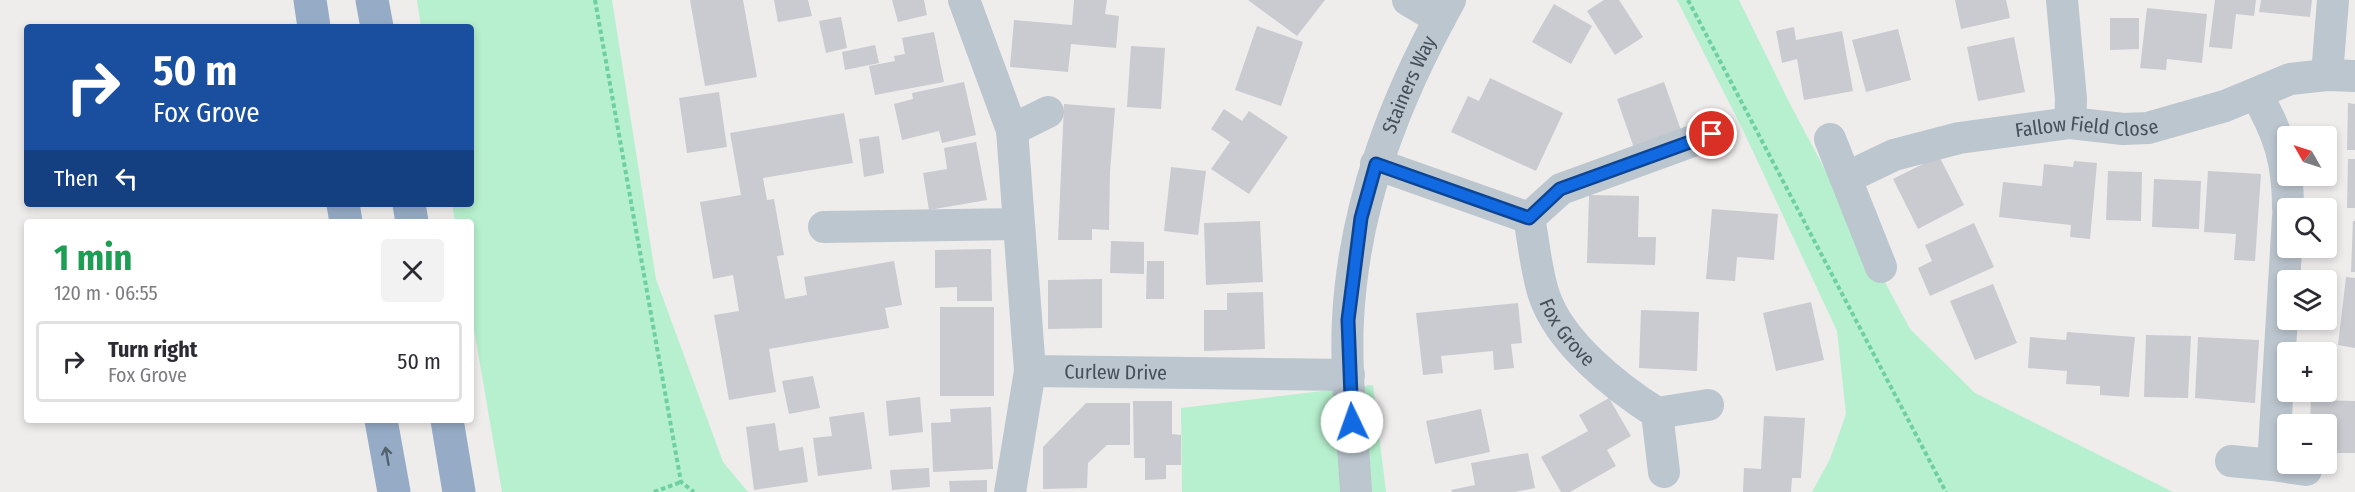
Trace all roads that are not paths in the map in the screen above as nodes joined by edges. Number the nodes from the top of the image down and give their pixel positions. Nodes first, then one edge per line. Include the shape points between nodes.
1 (310, 0) edge
2 (372, 0) edge
3 (964, 0) edge
4 (1408, 0) edge
5 (2062, 0) edge
6 (2333, 0) edge
7 (1445, 9) edge
8 (314, 24) edge
9 (376, 24) edge
10 (2341, 76) edge
11 (2256, 94) junction
12 (1048, 112) dead end
13 (2070, 123) junction
14 (1012, 130) junction
15 (1712, 134) dead end
16 (1830, 139) dead end
17 (1376, 164) junction
18 (1846, 178) junction
19 (2288, 198) edge
20 (1529, 218) junction
21 (1018, 224) junction
22 (824, 227) dead end
23 (2286, 258) edge
24 (1881, 267) dead end
25 (1030, 371) junction
26 (1349, 375) junction
27 (1708, 405) dead end
28 (1657, 413) junction
29 (382, 423) edge
30 (448, 423) edge
31 (2231, 461) dead end
32 (2273, 465) junction
33 (2277, 466) edge
34 (1664, 472) dead end
35 (394, 492) edge
36 (459, 492) edge
37 (1010, 492) edge
38 (1356, 492) edge

1 - 8 highway
2 - 9 highway
3 - 14 street
4 - 7 street
5 - 13 street
6 - 10 street, Fallow Field Close
7 - 17 street, Stainers Way via 1399,100
10 - 11 street, Fallow Field Close via 2290,79
11 - 13 street, Fallow Field Close via 2203,114 2148,128
11 - 19 street via 2281,145
12 - 14 street
13 - 18 street, Fallow Field Close via 1926,145 1884,159
14 - 21 street
15 - 20 street via 1560,189
16 - 18 street
17 - 20 street
17 - 26 street, Stainers Way via 1353,268 1348,320
18 - 24 street
20 - 28 street, Fox Grove via 1544,296 1562,330 1621,389
21 - 22 street
21 - 25 street
23 - 32 street
25 - 26 street, Curlew Drive
25 - 37 street
26 - 38 street, Stainers Way
27 - 28 street
28 - 34 street
35 -> 29 highway
30 - 36 highway
31 - 32 street
32 - 33 street

